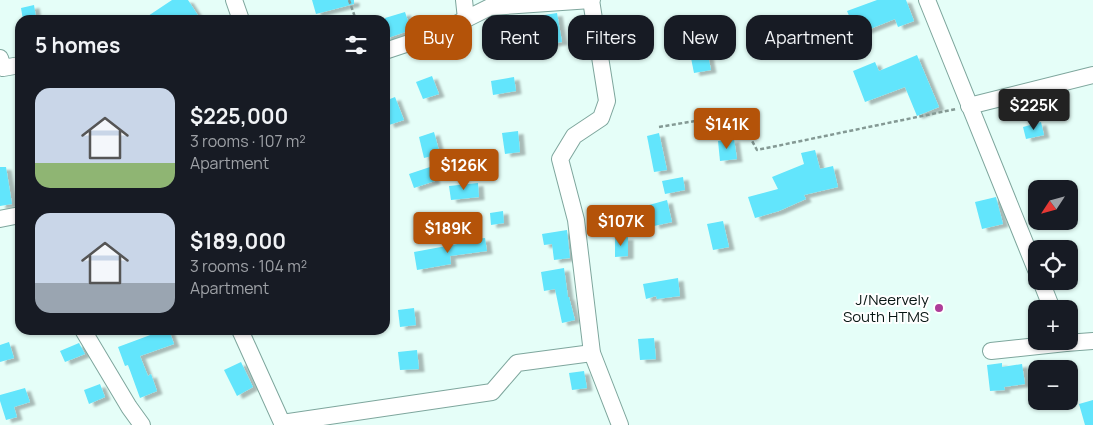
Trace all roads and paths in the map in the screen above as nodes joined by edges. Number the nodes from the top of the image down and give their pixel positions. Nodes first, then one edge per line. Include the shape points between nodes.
1 (234, 0) edge
2 (349, 0) edge
3 (464, 0) edge
4 (592, 0) edge
5 (927, 0) edge
6 (239, 15) edge
7 (354, 15) edge
8 (466, 15) edge
9 (472, 16) edge
10 (405, 44) edge
11 (390, 49) edge
12 (0, 58) edge
13 (15, 66) edge
14 (1093, 75) edge
15 (969, 106) junction
16 (659, 127) dead end
17 (15, 216) edge
18 (0, 219) edge
19 (1028, 250) edge
20 (86, 335) edge
21 (242, 335) edge
22 (1093, 341) edge
23 (1078, 342) edge
24 (1028, 346) edge
25 (991, 351) dead end
26 (592, 353) junction
27 (282, 424) edge
28 (142, 425) edge
29 (620, 425) edge

1 - 6 street
2 - 7 path
3 - 8 street
4 - 9 street via 490,7
4 - 26 street via 607,101 601,118 574,136 560,159 576,220
5 - 15 street
10 - 11 street
12 - 13 street via 3,68
14 - 15 street
15 - 16 path via 757,150 737,114
15 - 19 street
17 - 18 street
20 - 28 street
21 - 27 street
22 - 23 street
24 - 25 street
26 - 27 street via 517,363 492,392
26 - 29 street

